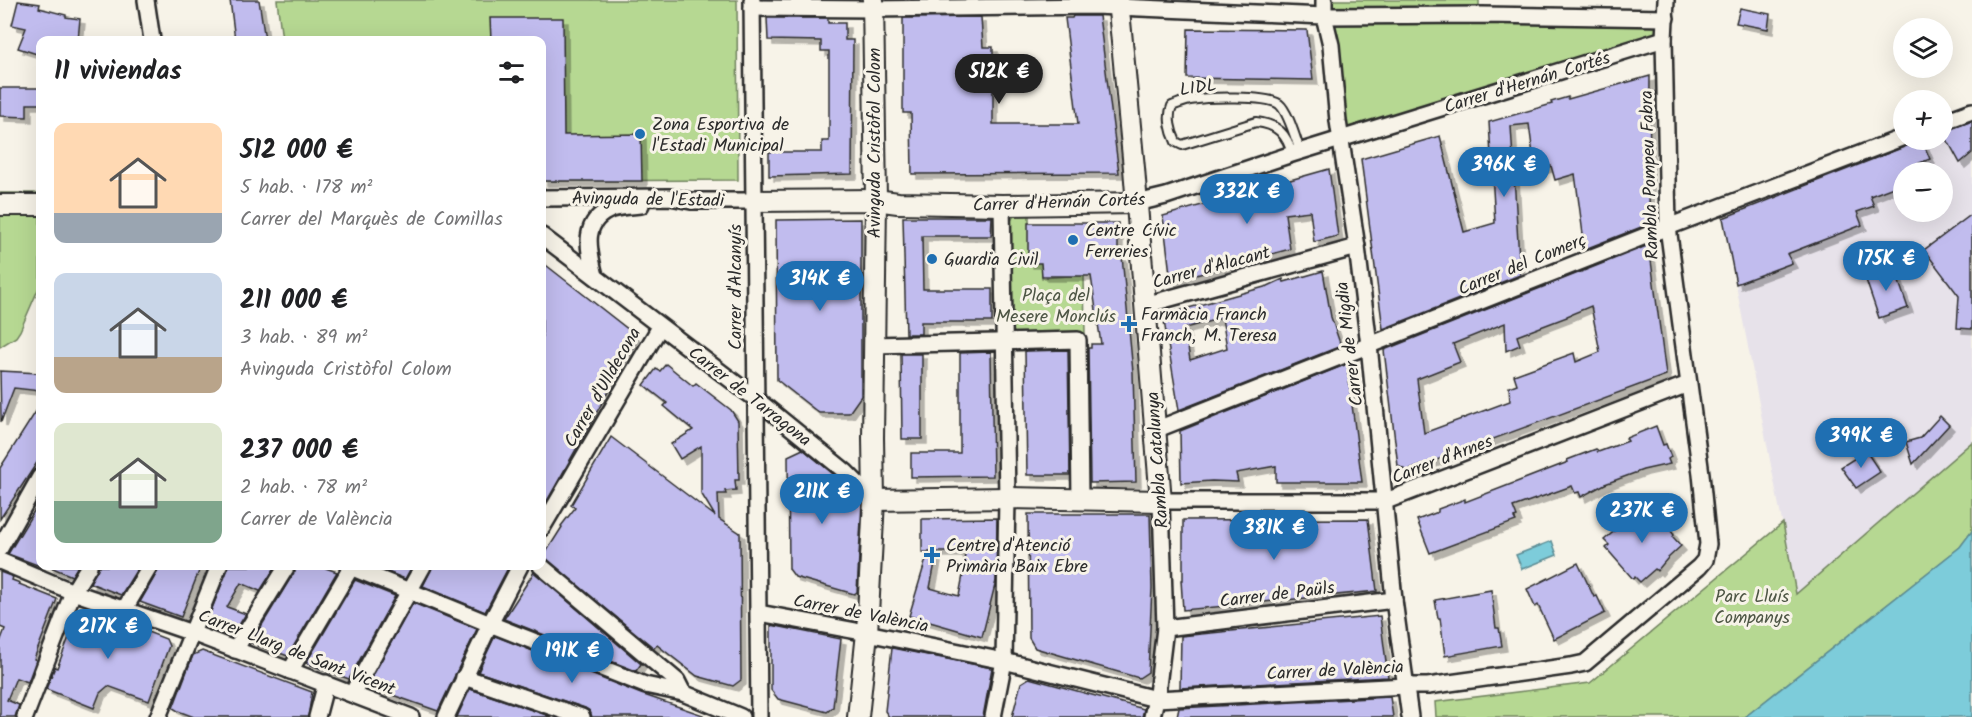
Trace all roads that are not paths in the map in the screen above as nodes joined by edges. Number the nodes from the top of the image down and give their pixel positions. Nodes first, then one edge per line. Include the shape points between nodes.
1 (146, 0) edge
2 (1324, 0) edge
3 (1666, 0) edge
4 (1055, 3) edge
5 (1118, 3) edge
6 (752, 4) edge
7 (873, 4) edge
8 (998, 4) edge
9 (1324, 16) junction
10 (1666, 18) junction
11 (151, 36) edge
12 (1664, 39) junction
13 (1972, 111) edge
14 (1953, 118) edge
15 (1341, 140) junction
16 (1893, 141) edge
17 (1296, 152) junction
18 (546, 198) edge
19 (876, 200) junction
20 (692, 201) junction
21 (753, 201) junction
22 (1137, 203) junction
23 (0, 205) edge
24 (36, 205) edge
25 (1002, 205) junction
26 (1668, 228) junction
27 (546, 239) edge
28 (1357, 247) junction
29 (595, 276) junction
30 (1145, 305) junction
31 (660, 327) junction
32 (1004, 341) junction
33 (873, 345) junction
34 (1369, 345) junction
35 (1688, 384) junction
36 (756, 399) junction
37 (1155, 430) junction
38 (36, 484) edge
39 (1007, 498) junction
40 (1080, 499) junction
41 (874, 500) junction
42 (1161, 501) junction
43 (1386, 501) junction
44 (546, 521) edge
45 (0, 548) edge
46 (0, 561) edge
47 (36, 569) edge
48 (39, 570) edge
49 (86, 570) edge
50 (148, 570) edge
51 (217, 570) edge
52 (284, 570) edge
53 (348, 570) edge
54 (360, 570) edge
55 (420, 570) edge
56 (518, 570) edge
57 (546, 570) edge
58 (407, 590) junction
59 (72, 592) junction
60 (1394, 600) junction
61 (124, 610) junction
62 (759, 613) junction
63 (490, 624) junction
64 (1165, 628) junction
65 (192, 633) junction
66 (867, 633) junction
67 (235, 650) junction
68 (1004, 662) junction
69 (290, 671) junction
70 (464, 677) junction
71 (326, 683) junction
72 (1406, 686) junction
73 (1428, 686) junction
74 (683, 693) junction
75 (352, 694) junction
76 (1156, 699) junction
77 (25, 717) edge
78 (158, 717) edge
79 (317, 717) edge
80 (411, 717) edge
81 (446, 717) edge
82 (582, 717) edge
83 (741, 717) edge
84 (759, 717) edge
85 (858, 717) edge
86 (993, 717) edge
87 (1152, 717) edge
88 (1410, 717) edge
89 (1418, 717) edge

1 - 11 street
2 - 9 street, Carrer de Migdia
3 - 10 street, Rambla Pompeu Fabra
4 - 5 street
4 - 8 street
5 - 9 street
5 - 22 street, Rambla Catalunya
6 - 7 street
6 - 21 street, Carrer d'Alcanyís
7 - 8 street
7 - 19 street, Avinguda Cristòfol Colom
9 - 10 street
9 - 15 street, Carrer de Migdia
10 - 12 street, Rambla Pompeu Fabra
12 - 15 street, Carrer d'Hernán Cortés
12 - 26 street, Rambla Pompeu Fabra
13 - 14 street
15 - 17 street, Carrer d'Hernán Cortés
15 - 28 street, Carrer de Migdia
16 - 26 street, Carrer del Comerç
17 - 17 lane, LIDL via 1285,113 1279,104 1264,99 1188,100 1172,106 1169,112 1173,136 1182,145 1257,122 1269,123 1281,131
17 - 22 street, Carrer d'Hernán Cortés
18 - 20 street, Avinguda de l'Estadi
19 - 21 street, Carrer d'Hernán Cortés
19 - 25 street, Carrer d'Hernán Cortés
19 - 33 street, Avinguda Cristòfol Colom
20 - 21 street, Avinguda de l'Estadi
20 - 29 street via 613,209 599,217 588,245
21 - 36 street, Carrer d'Alcanyís
22 - 25 street, Carrer d'Hernán Cortés
22 - 30 street, Rambla Catalunya
23 - 24 street
25 - 32 street
26 - 34 street, Carrer del Comerç
26 - 35 street, Rambla Pompeu Fabra
27 - 29 street, Carrer de Tarragona
28 - 30 street, Carrer d'Alacant
28 - 34 street, Carrer de Migdia
29 - 31 street, Carrer de Tarragona
30 - 37 street, Rambla Catalunya
31 - 36 street, Carrer de Tarragona
31 - 44 street, Carrer d'Ulldecona
32 - 33 street
32 - 39 street
32 - 40 street via 1078,340
33 - 41 street, Avinguda Cristòfol Colom
34 - 37 street, Carrer del Comerç
34 - 43 street, Carrer de Migdia
35 - 43 street, Carrer d'Arnes
35 - 73 street, Carrer de València via 1708,544 1705,560 1699,567 1585,663
36 - 41 street, Carrer de Tarragona via 846,472
36 - 62 street, Carrer d'Alcanyís
37 - 42 street, Rambla Catalunya
38 - 45 street
39 - 40 street
39 - 41 street
39 - 68 street
40 - 42 street
41 - 66 street, Avinguda Cristòfol Colom
42 - 43 street, Carrer d'Arnes
42 - 64 street, Rambla Catalunya
43 - 60 street, Carrer de Migdia
46 - 47 street, Carrer Llarg de Sant Vicent
48 - 59 street, Carrer Llarg de Sant Vicent
49 - 59 street
50 - 61 street
51 - 65 street
52 - 67 street
53 - 69 street
54 - 58 street
55 - 58 street
56 - 63 street
57 - 74 street via 677,681
58 - 63 street
58 - 75 street
59 - 61 street, Carrer Llarg de Sant Vicent
59 - 77 street
60 - 64 street, Carrer de Paüls
60 - 72 street, Carrer de Migdia
61 - 65 street, Carrer Llarg de Sant Vicent
62 - 66 street, Carrer de València
62 - 84 street, Carrer d'Alcanyís
63 - 70 street
63 - 74 street via 645,685
64 - 76 street, Rambla Catalunya
65 - 67 street, Carrer Llarg de Sant Vicent
65 - 78 street
66 - 68 street, Carrer de València
66 - 85 street, Avinguda Cristòfol Colom
67 - 69 street, Carrer Llarg de Sant Vicent
68 - 76 street, Carrer de València
68 - 86 street
69 - 71 street, Carrer Llarg de Sant Vicent
70 - 81 street
70 - 82 street
71 - 75 street, Carrer Llarg de Sant Vicent
71 - 79 street
72 - 73 street, Carrer de València
72 - 76 street, Carrer de València
72 - 88 street, Carrer de Migdia
73 - 89 street via 1419,695
74 - 83 street
75 - 80 street, Carrer Llarg de Sant Vicent
76 - 87 street, Rambla Catalunya

